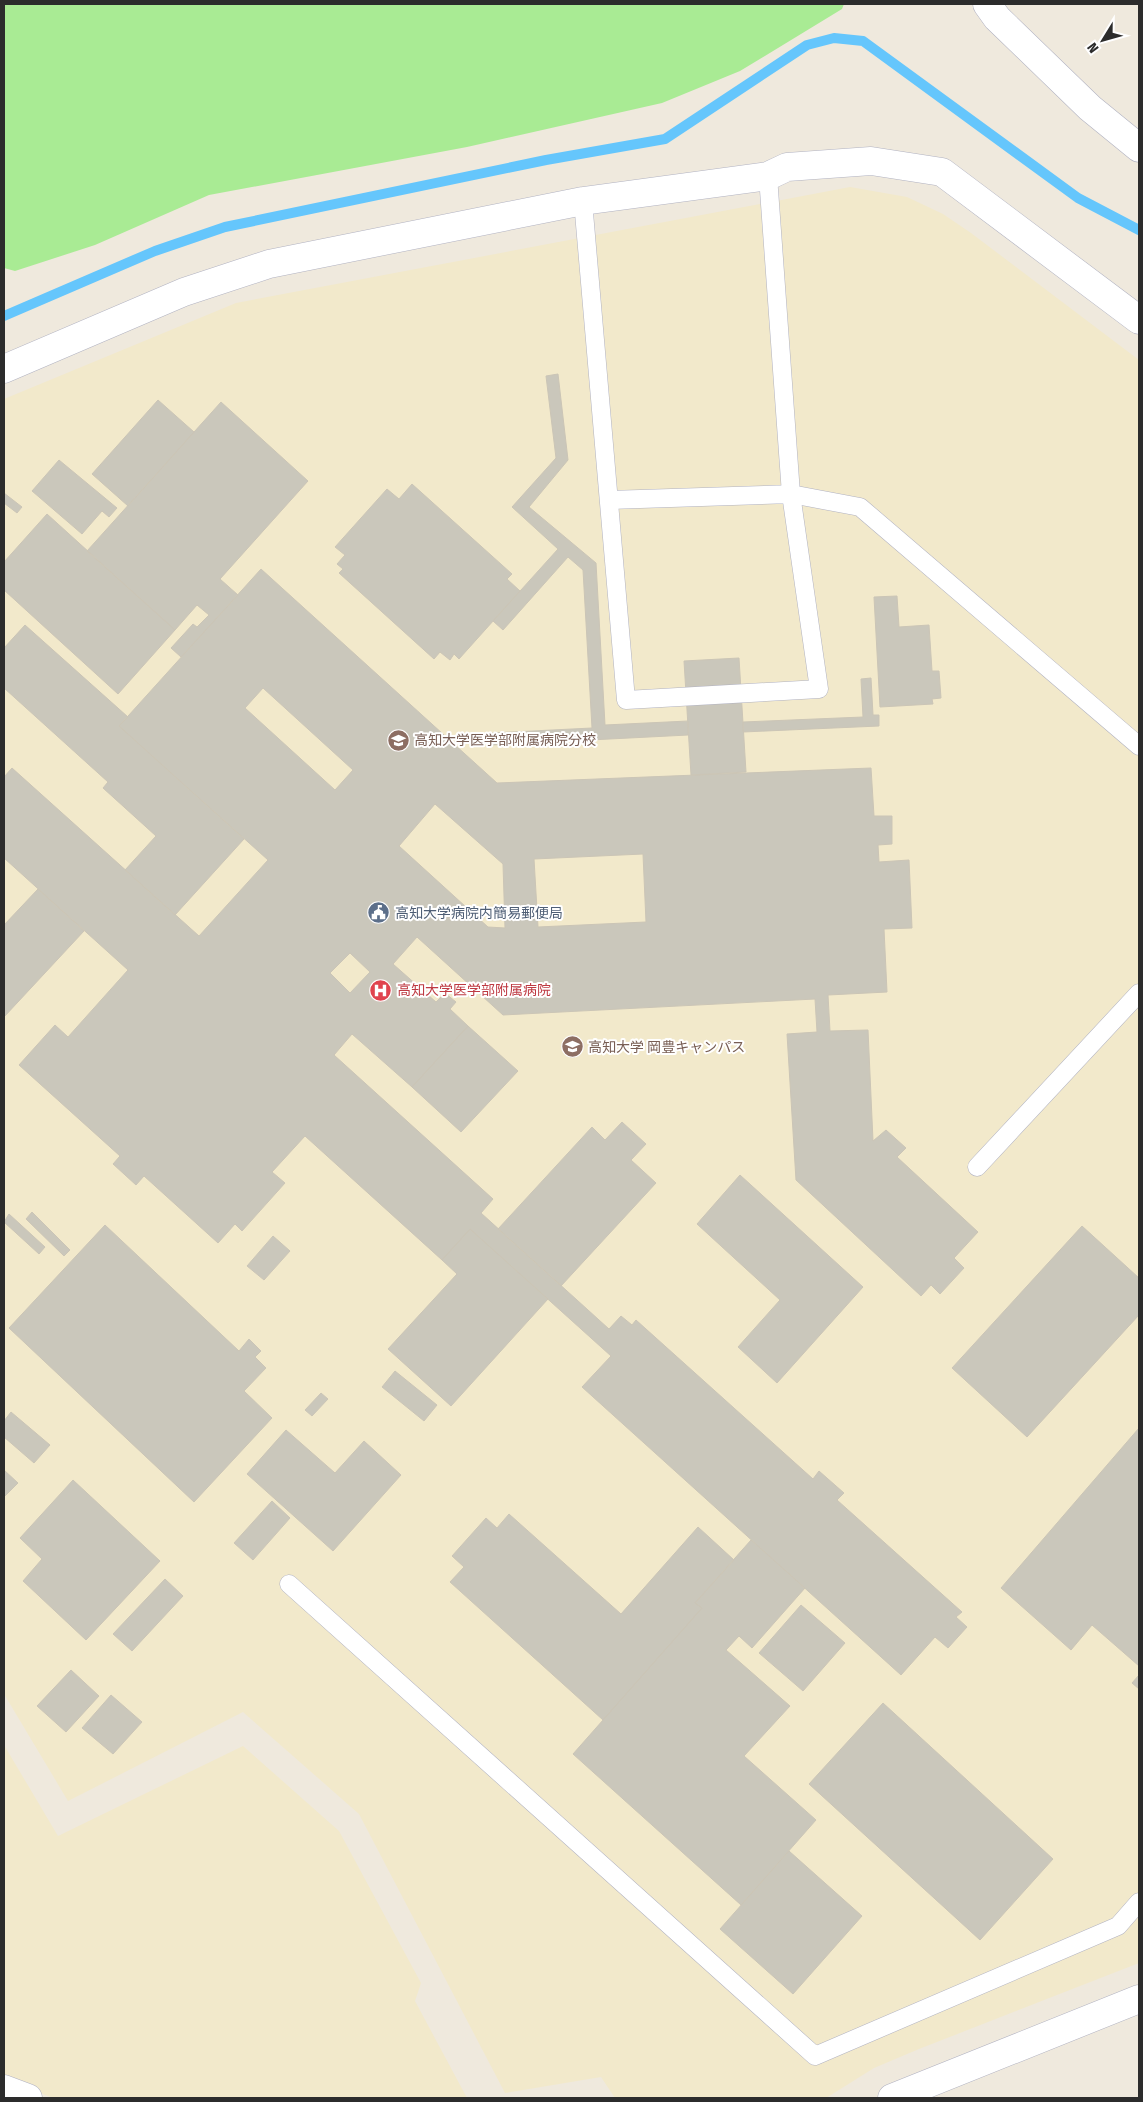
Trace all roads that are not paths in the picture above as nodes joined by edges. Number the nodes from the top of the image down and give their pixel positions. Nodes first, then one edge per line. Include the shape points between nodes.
1 (987, 4) edge
2 (1139, 148) edge
3 (768, 176) junction
4 (583, 201) junction
5 (1139, 320) edge
6 (4, 369) edge
7 (791, 494) junction
8 (610, 500) junction
9 (1139, 746) edge
10 (1139, 993) edge
11 (977, 1167) dead end
12 (289, 1584) dead end
13 (1139, 1902) edge
14 (1139, 1999) edge
15 (4, 2089) edge
16 (28, 2098) edge
17 (892, 2098) edge

1 - 2 street via 997,18 1090,108
3 - 4 street
3 - 5 street via 787,167 871,161 942,172
3 - 7 lane
4 - 6 street via 269,264 184,292
4 - 8 lane
7 - 8 lane
7 - 8 lane via 819,689 626,700
7 - 9 lane via 860,507
10 - 11 lane
12 - 13 lane via 815,2056 1118,1926
14 - 17 street
15 - 16 street

